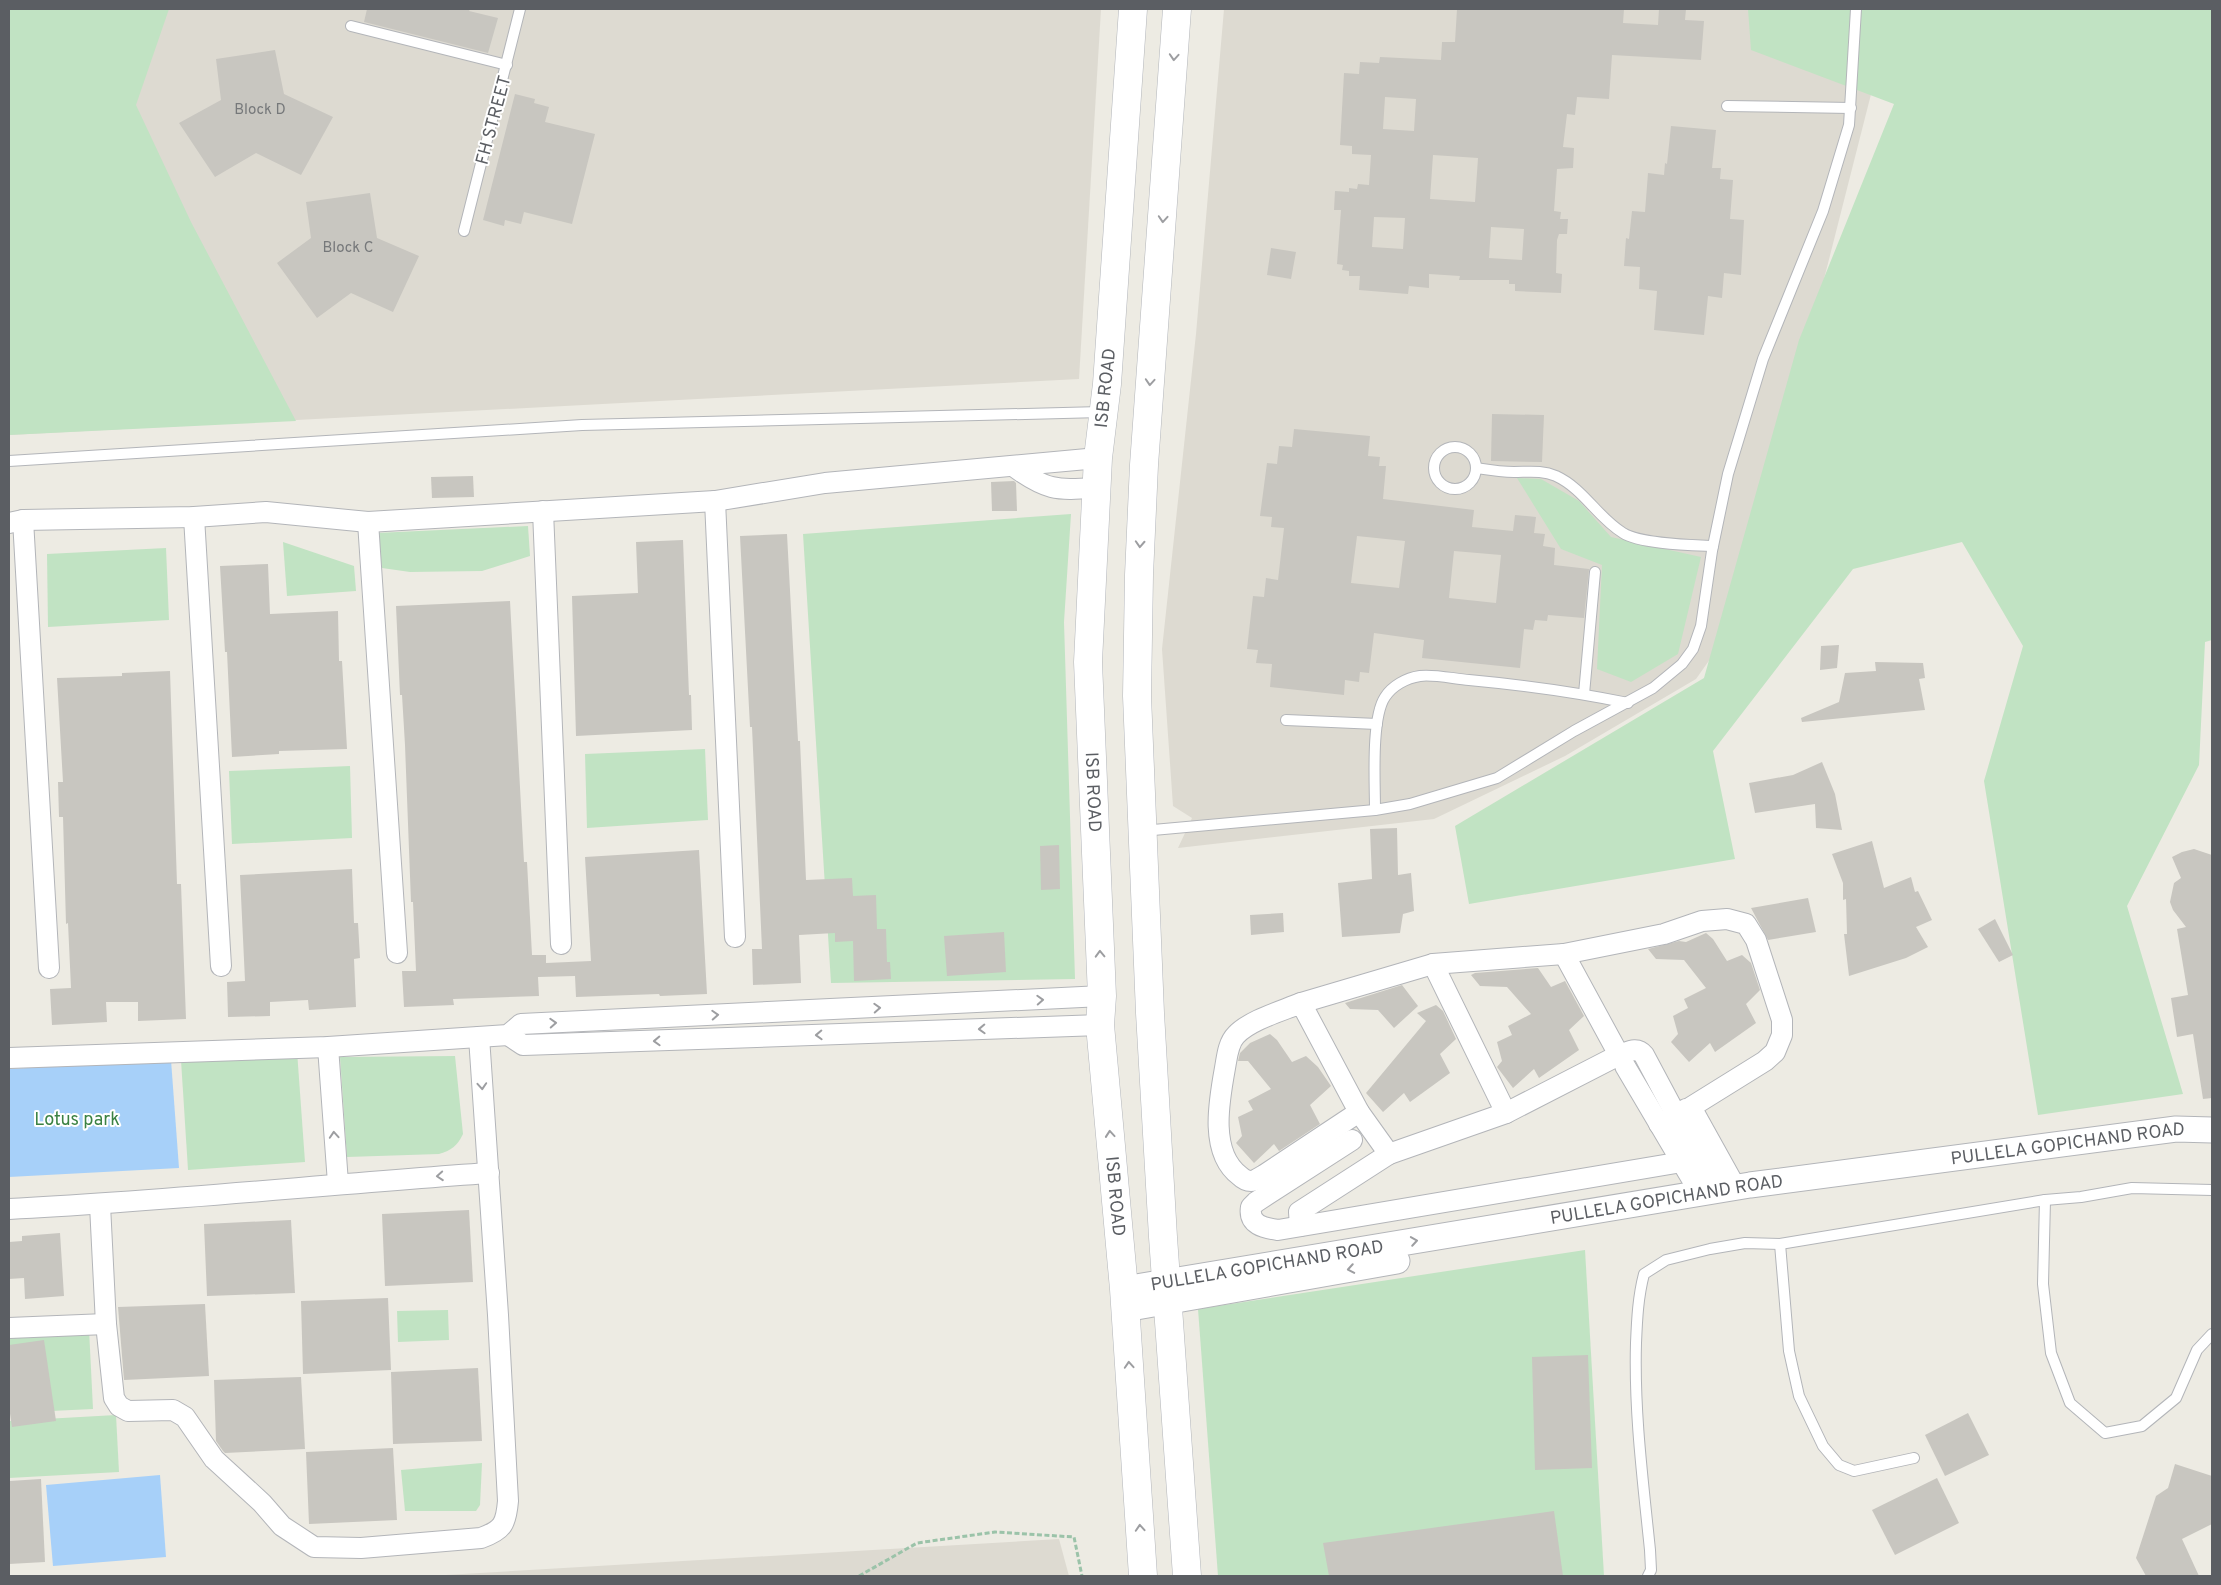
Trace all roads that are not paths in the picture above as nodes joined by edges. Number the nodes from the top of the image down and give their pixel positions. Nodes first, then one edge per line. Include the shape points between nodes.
1 (520, 9) edge
2 (1133, 9) edge
3 (1177, 9) edge
4 (1856, 9) edge
5 (351, 26) dead end
6 (507, 65) junction
7 (1727, 106) dead end
8 (1850, 108) junction
9 (464, 231) dead end
10 (1103, 412) junction
11 (1098, 458) junction
12 (9, 461) edge
13 (1013, 466) junction
14 (1476, 468) junction
15 (1097, 488) junction
16 (715, 501) junction
17 (543, 511) junction
18 (194, 517) junction
19 (16, 521) edge
20 (368, 522) junction
21 (1714, 546) junction
22 (1595, 572) dead end
23 (1584, 694) junction
24 (1628, 703) junction
25 (1286, 720) dead end
26 (1377, 724) junction
27 (1375, 810) junction
28 (1142, 831) junction
29 (735, 937) dead end
30 (561, 944) dead end
31 (396, 954) dead end
32 (1564, 954) junction
33 (1433, 964) junction
34 (221, 966) dead end
35 (49, 968) dead end
36 (1102, 996) junction
37 (1301, 1003) junction
38 (1100, 1025) junction
39 (508, 1035) junction
40 (479, 1037) junction
41 (328, 1047) junction
42 (9, 1058) edge
43 (1622, 1060) junction
44 (1358, 1112) junction
45 (1506, 1113) junction
46 (1675, 1115) junction
47 (2212, 1130) edge
48 (1352, 1140) dead end
49 (2212, 1142) edge
50 (1389, 1154) junction
51 (1682, 1162) junction
52 (489, 1173) junction
53 (338, 1183) junction
54 (2212, 1190) edge
55 (1731, 1191) junction
56 (2045, 1200) junction
57 (100, 1205) junction
58 (9, 1209) edge
59 (1300, 1226) junction
60 (1547, 1227) junction
61 (1780, 1244) junction
62 (1167, 1291) junction
63 (1125, 1299) junction
64 (106, 1324) junction
65 (9, 1328) edge
66 (2212, 1334) edge
67 (1914, 1458) dead end
68 (1143, 1576) edge
69 (1187, 1576) edge
70 (1648, 1576) edge

1 - 6 lane, FH STREET
2 - 10 main road, ISB ROAD
3 -> 28 main road via 1139,575 1137,696
4 - 8 lane
5 - 6 lane
6 - 9 lane, FH STREET
7 - 8 lane
8 - 21 lane via 1849,125 1823,211 1763,359 1728,474
10 - 11 main road, ISB ROAD
10 - 12 lane via 582,425
11 - 13 street
11 - 15 main road, ISB ROAD
13 - 15 street via 1042,486 1063,490
13 - 16 street via 825,483
14 - 14 lane via 1468,484 1450,488 1435,477 1435,458 1450,447 1460,447 1474,458
14 - 21 lane via 1542,472 1556,476 1578,489 1624,534 1660,543
36 -> 15 main road, ISB ROAD via 1088,662
16 - 17 street
16 - 29 street
17 - 20 street
17 - 30 street
18 - 19 street
18 - 20 street via 266,512
18 - 34 street
19 - 35 street
20 - 31 street
21 - 24 lane via 1701,626 1693,649 1682,664
22 - 23 lane
23 - 24 lane
23 - 26 lane via 1420,676 1392,687 1384,698
24 - 27 lane via 1574,731 1498,778 1410,804
25 - 26 lane
26 - 27 lane
27 - 28 lane
28 - 62 main road
32 - 33 street
32 - 43 street
32 - 46 street via 1664,934 1702,921 1727,920 1746,924 1756,940 1782,1020 1782,1035 1775,1052 1765,1061
33 - 37 street
33 - 45 street
36 - 38 main road, ISB ROAD
39 -> 36 street via 521,1024
37 - 44 street
37 - 44 street via 1250,1026 1236,1035 1229,1048 1220,1095 1219,1122 1226,1159 1233,1171 1252,1181
38 -> 39 street via 523,1045
63 -> 38 main road, ISB ROAD
39 - 40 street
40 - 41 street
40 -> 52 street
41 - 42 street
53 -> 41 street
43 - 45 street
43 - 46 street via 1633,1049 1641,1051
44 - 50 street
45 - 50 street
46 - 51 street
46 - 55 street
47 - 55 street, PULLELA GOPICHAND ROAD via 2176,1129
48 - 59 street via 1251,1207 1254,1222 1262,1228 1278,1230
49 - 55 street, PULLELA GOPICHAND ROAD via 2176,1141 1834,1184
50 - 59 street via 1299,1212
51 - 55 street
51 - 59 street
52 -> 53 street
52 - 64 street via 508,1501 507,1520 496,1532 480,1538 361,1548 314,1547 282,1526 214,1459 186,1417 173,1410 128,1410 120,1406 114,1398
53 - 57 street
54 - 56 lane via 2132,1188
55 - 60 street, PULLELA GOPICHAND ROAD
55 - 60 street, PULLELA GOPICHAND ROAD
56 - 61 lane
56 - 66 lane via 2043,1284 2050,1353 2070,1403 2105,1433 2142,1426 2176,1398 2197,1350
57 - 58 street
57 - 64 street
60 - 62 street, PULLELA GOPICHAND ROAD
61 - 67 lane via 1789,1351 1798,1396 1822,1446 1839,1465 1854,1470
61 - 70 lane via 1745,1243 1710,1249 1666,1260 1644,1274 1638,1295 1636,1375 1637,1420 1650,1550
62 - 63 street, PULLELA GOPICHAND ROAD
62 - 69 main road
68 -> 63 main road, ISB ROAD
64 - 65 street

